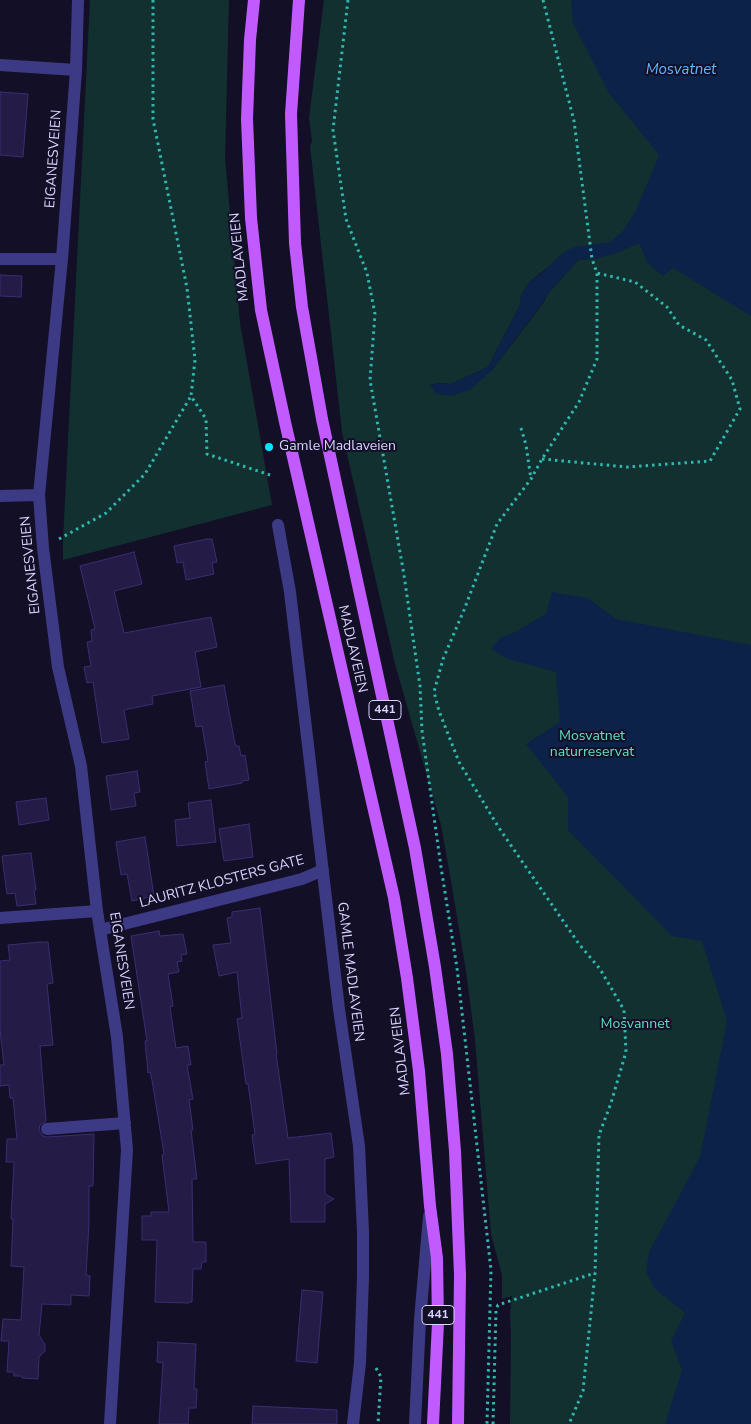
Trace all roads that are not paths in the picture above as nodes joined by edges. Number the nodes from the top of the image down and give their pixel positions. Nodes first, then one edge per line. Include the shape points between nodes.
1 (78, 0) edge
2 (254, 0) edge
3 (299, 0) edge
4 (0, 65) edge
5 (76, 70) junction
6 (0, 259) edge
7 (62, 259) junction
8 (38, 495) junction
9 (0, 496) edge
10 (278, 525) dead end
11 (322, 870) junction
12 (97, 911) junction
13 (0, 918) edge
14 (100, 930) junction
15 (124, 1123) junction
16 (47, 1128) dead end
17 (430, 1206) junction
18 (110, 1424) edge
19 (353, 1424) edge
20 (414, 1424) edge
21 (433, 1424) edge
22 (458, 1424) edge

1 - 5 street, EIGANESVEIEN
2 - 17 main road, MADLAVEIEN / 441 via 247,119 251,218 261,310 394,898 419,1071
3 - 22 main road, MADLAVEIEN / 441 via 291,114 296,252 302,307 322,419 415,848 435,967 447,1054 455,1151 460,1275
4 - 5 street
5 - 7 street, EIGANESVEIEN
6 - 7 street
7 - 8 street, EIGANESVEIEN
8 - 9 street
8 - 12 street, EIGANESVEIEN via 58,667 81,766
10 - 11 street, GAMLE MADLAVEIEN via 290,592
11 - 14 street, LAURITZ KLOSTERS GATE via 302,879
11 - 19 street, GAMLE MADLAVEIEN via 359,1146 363,1232 360,1363
12 - 13 street
12 - 14 street, EIGANESVEIEN
14 - 15 street, EIGANESVEIEN via 117,1037
15 - 16 street
15 - 18 street, EIGANESVEIEN via 127,1150
17 - 20 street
17 - 21 main road, MADLAVEIEN / 441 via 437,1267 438,1323

